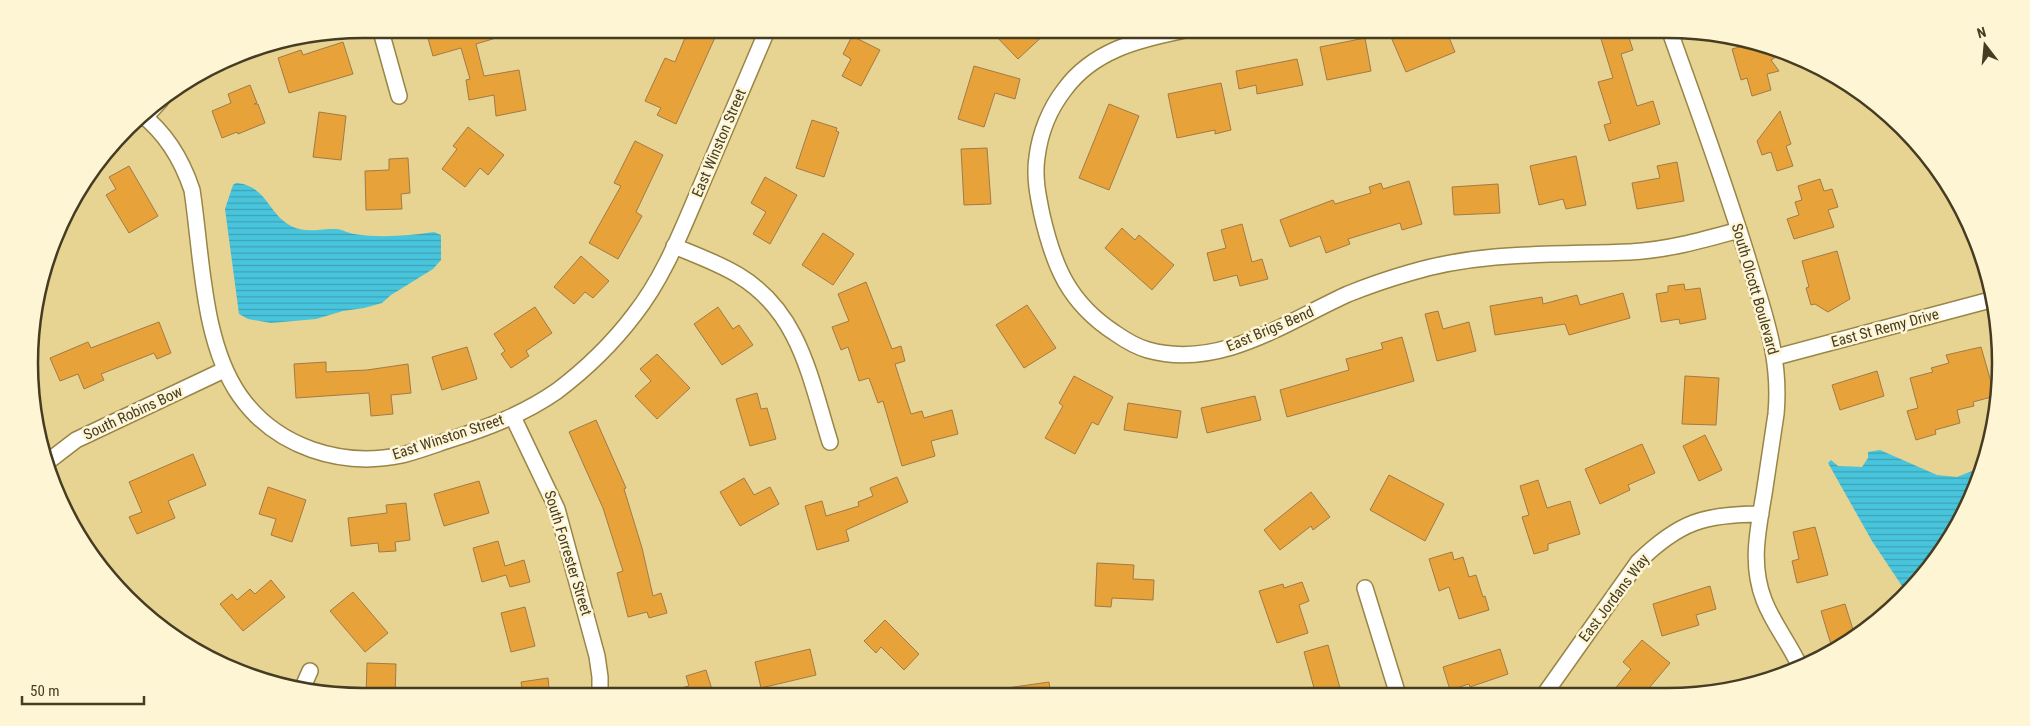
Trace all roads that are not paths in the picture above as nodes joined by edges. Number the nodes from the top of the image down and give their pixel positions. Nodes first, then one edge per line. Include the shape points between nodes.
1 (383, 38) edge
2 (764, 38) edge
3 (1147, 38) edge
4 (1672, 38) edge
5 (399, 96) dead end
6 (147, 119) edge
7 (1739, 230) junction
8 (674, 246) junction
9 (1986, 300) edge
10 (1776, 357) junction
11 (224, 370) junction
12 (513, 417) junction
13 (830, 442) dead end
14 (52, 458) edge
15 (1760, 514) junction
16 (1365, 588) dead end
17 (1797, 661) edge
18 (310, 671) dead end
19 (305, 683) edge
20 (600, 688) edge
21 (1396, 688) edge
22 (1549, 688) edge

1 - 5 street
2 - 8 street, East Winston Street
3 - 7 street, East Brigs Bend via 1102,55 1066,88 1043,131 1036,174 1046,234 1065,283 1079,305 1099,323 1146,349 1170,354 1199,354 1228,348 1358,290 1449,264 1512,255 1631,252 1699,242
4 - 7 street, South Olcott Boulevard
6 - 11 street, East Winston Street via 176,152 192,190 209,314
7 - 10 street, South Olcott Boulevard
8 - 12 street, East Winston Street via 649,295 608,346 555,392
8 - 13 street via 738,275 779,312 794,333 802,352
9 - 10 street, East St Remy Drive
10 - 15 street, South Olcott Boulevard via 1776,414
11 - 12 street, East Winston Street via 239,395 266,425 304,447 337,457 362,459 403,455
11 - 14 street, South Robins Bow via 76,440
12 - 20 street, South Forrester Street via 547,484 564,531 597,656
15 - 17 street, South Olcott Boulevard via 1755,563 1758,581 1771,616
15 - 22 street, East Jordans Way via 1704,519 1669,534 1638,562
16 - 21 street
18 - 19 street

